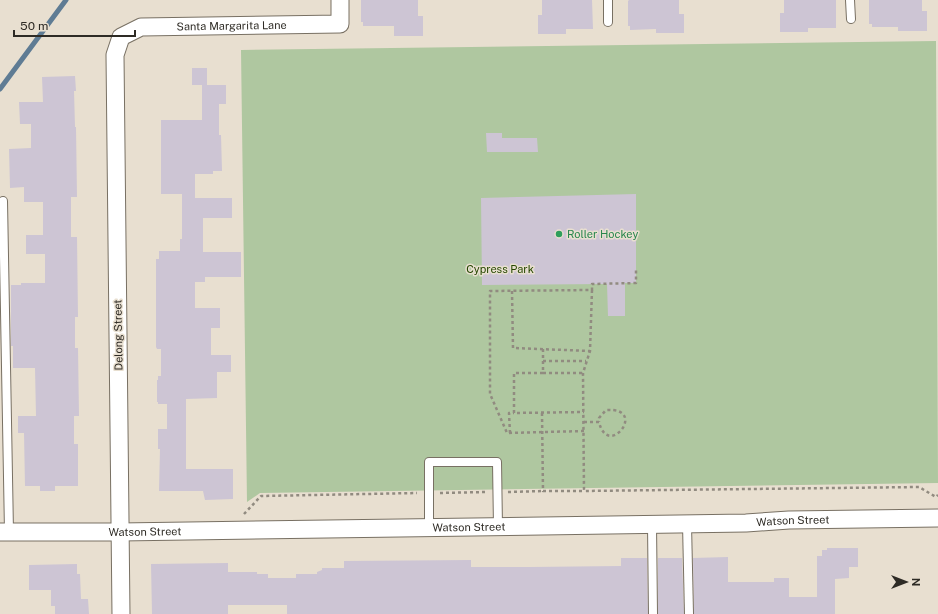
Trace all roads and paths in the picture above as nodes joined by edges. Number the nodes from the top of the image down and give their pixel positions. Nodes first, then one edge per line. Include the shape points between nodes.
1 (340, 0) edge
2 (608, 0) edge
3 (850, 0) edge
4 (850, 19) dead end
5 (608, 22) dead end
6 (115, 55) joint
7 (3, 201) dead end
8 (636, 270) dead end
9 (592, 290) junction
10 (512, 291) junction
11 (543, 349) junction
12 (590, 351) junction
13 (543, 361) junction
14 (586, 361) junction
15 (543, 373) junction
16 (583, 373) junction
17 (584, 412) junction
18 (514, 413) junction
19 (542, 413) junction
20 (584, 422) junction
21 (599, 422) junction
22 (584, 430) junction
23 (542, 432) junction
24 (510, 433) junction
25 (543, 491) junction
26 (584, 491) junction
27 (497, 492) junction
28 (429, 493) junction
29 (938, 495) edge
30 (236, 514) dead end
31 (938, 518) edge
32 (688, 524) junction
33 (652, 525) junction
34 (498, 527) junction
35 (429, 528) junction
36 (4, 532) edge
37 (120, 532) junction
38 (121, 614) edge
39 (653, 614) edge
40 (689, 614) edge

1 - 6 street, Santa Margarita Lane via 340,24 140,27 121,37
2 - 5 lane
3 - 4 lane
6 - 37 street, Delong Street
7 - 36 lane
8 - 9 path via 636,283 592,284
9 - 10 path
9 - 12 path
10 - 11 path via 514,348
10 - 24 path via 490,291 490,394 507,433
11 - 12 path
11 - 13 path
12 - 14 path
13 - 14 path
13 - 15 path
14 - 16 path
15 - 16 path
15 - 18 path via 514,373
16 - 17 path
17 - 19 path
17 - 20 path
18 - 19 path
18 - 24 path via 509,413
19 - 23 path
20 - 21 path
20 - 22 path
21 - 21 path via 607,435 620,433 625,422 623,415 612,409 606,410 599,418
22 - 23 path
22 - 26 path
23 - 24 path
23 - 25 path
25 - 26 path
25 - 27 path
26 - 29 path via 919,487 936,497
27 - 28 path
27 - 28 lane via 497,462 429,462
27 - 34 lane
28 - 30 path via 261,496 244,514
28 - 35 lane
31 - 32 street, Watson Street
32 - 33 street, Watson Street
32 - 40 lane
33 - 34 street, Watson Street
33 - 39 lane
34 - 35 street, Watson Street
35 - 37 street, Watson Street
36 - 37 street, Watson Street
37 - 38 street, Delong Street

